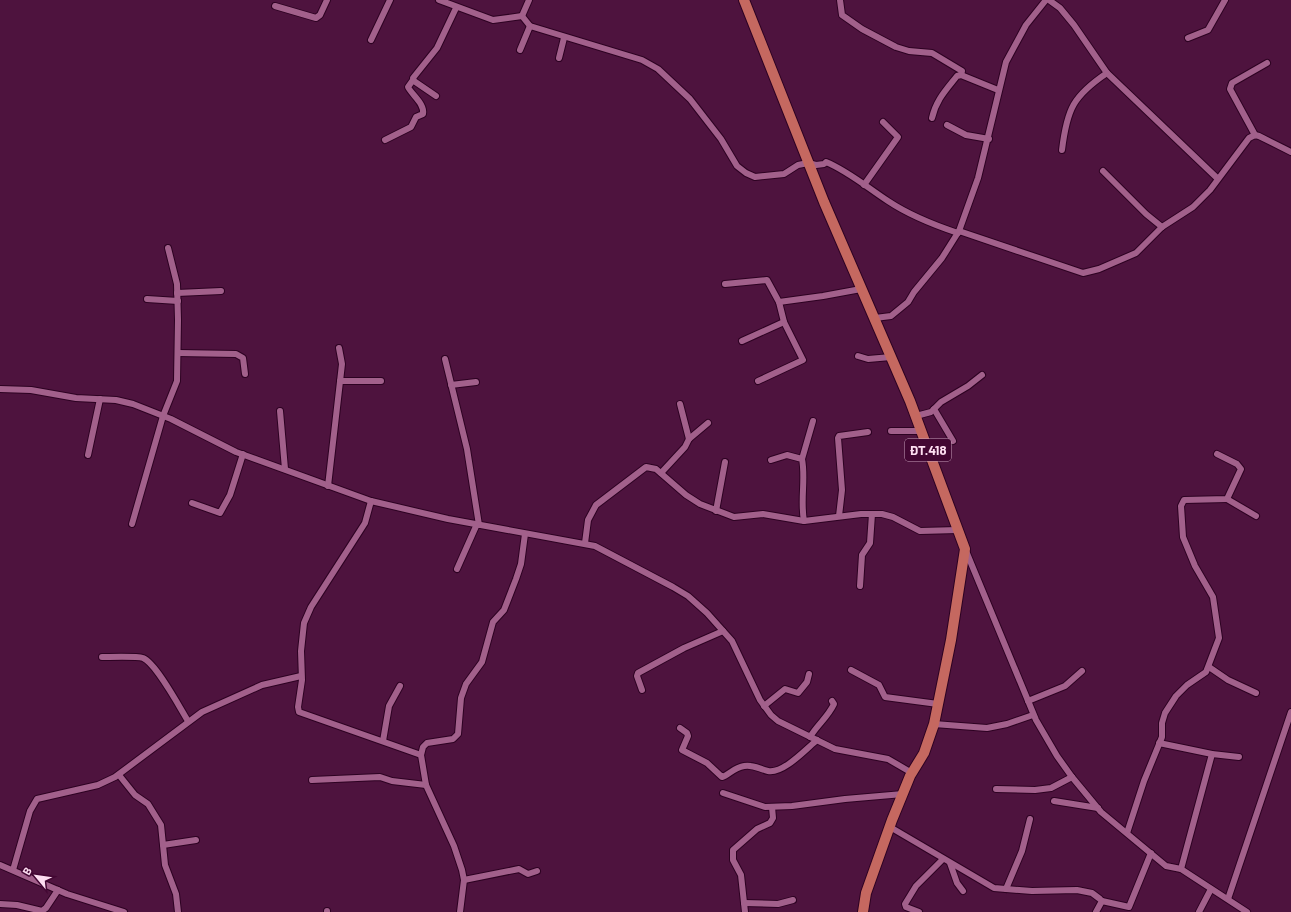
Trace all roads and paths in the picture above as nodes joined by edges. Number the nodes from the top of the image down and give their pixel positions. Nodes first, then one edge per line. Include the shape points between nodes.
1 (327, 0) edge
2 (390, 0) edge
3 (439, 0) edge
4 (529, 0) edge
5 (744, 0) edge
6 (840, 0) edge
7 (1046, 0) edge
8 (1050, 0) edge
9 (1225, 0) edge
10 (275, 6) dead end
11 (456, 8) junction
12 (522, 16) junction
13 (530, 26) junction
14 (564, 38) junction
15 (1188, 38) dead end
16 (371, 40) dead end
17 (520, 50) dead end
18 (559, 58) dead end
19 (1267, 63) dead end
20 (1107, 73) junction
21 (961, 75) junction
22 (413, 80) junction
23 (998, 90) junction
24 (436, 96) dead end
25 (932, 118) dead end
26 (883, 122) dead end
27 (947, 125) dead end
28 (1255, 135) junction
29 (989, 139) junction
30 (385, 140) dead end
31 (1062, 150) dead end
32 (1291, 152) edge
33 (808, 163) junction
34 (1103, 171) dead end
35 (1217, 178) junction
36 (864, 185) junction
37 (1162, 227) junction
38 (959, 232) junction
39 (168, 248) dead end
40 (725, 284) dead end
41 (861, 289) junction
42 (221, 291) dead end
43 (177, 293) junction
44 (147, 299) dead end
45 (178, 301) junction
46 (779, 302) junction
47 (875, 318) junction
48 (784, 322) junction
49 (742, 341) dead end
50 (339, 348) dead end
51 (178, 353) junction
52 (858, 356) dead end
53 (891, 357) junction
54 (445, 358) dead end
55 (245, 374) dead end
56 (982, 375) dead end
57 (340, 381) junction
58 (381, 381) dead end
59 (758, 381) dead end
60 (476, 382) dead end
61 (451, 385) junction
62 (0, 389) edge
63 (100, 399) junction
64 (680, 404) dead end
65 (934, 409) junction
66 (280, 411) dead end
67 (163, 416) junction
68 (916, 416) junction
69 (813, 421) dead end
70 (708, 423) dead end
71 (891, 430) dead end
72 (921, 431) junction
73 (868, 432) dead end
74 (689, 439) junction
75 (953, 441) dead end
76 (243, 454) junction
77 (1217, 454) dead end
78 (88, 455) dead end
79 (802, 458) junction
80 (771, 460) dead end
81 (725, 462) dead end
82 (285, 469) junction
83 (661, 473) junction
84 (328, 486) junction
85 (1227, 499) junction
86 (371, 501) junction
87 (192, 503) dead end
88 (716, 511) junction
89 (872, 514) junction
90 (839, 516) junction
91 (1256, 516) dead end
92 (804, 521) junction
93 (132, 524) dead end
94 (478, 525) junction
95 (958, 530) junction
96 (526, 534) junction
97 (585, 543) junction
98 (965, 549) junction
99 (457, 569) dead end
100 (860, 586) dead end
101 (723, 631) junction
102 (102, 657) dead end
103 (1209, 667) junction
104 (851, 670) dead end
105 (1082, 671) dead end
106 (808, 674) dead end
107 (301, 676) junction
108 (400, 686) dead end
109 (642, 690) dead end
110 (1256, 693) dead end
111 (832, 701) dead end
112 (1028, 701) junction
113 (938, 704) junction
114 (764, 706) junction
115 (1291, 712) edge
116 (1034, 715) junction
117 (188, 721) junction
118 (934, 724) junction
119 (680, 728) dead end
120 (810, 737) junction
121 (817, 740) junction
122 (383, 741) junction
123 (1160, 743) junction
124 (1212, 754) junction
125 (421, 755) junction
126 (1239, 757) dead end
127 (912, 773) junction
128 (119, 775) junction
129 (1072, 777) junction
130 (312, 780) dead end
131 (426, 785) junction
132 (996, 789) dead end
133 (723, 794) dead end
134 (903, 794) junction
135 (1054, 801) dead end
136 (772, 807) junction
137 (1098, 808) junction
138 (1030, 819) dead end
139 (890, 827) junction
140 (1127, 833) junction
141 (196, 840) dead end
142 (163, 845) junction
143 (1151, 853) junction
144 (943, 859) junction
145 (950, 863) junction
146 (0, 865) edge
147 (1181, 869) junction
148 (13, 870) junction
149 (537, 871) dead end
150 (464, 880) junction
151 (1211, 889) junction
152 (58, 890) junction
153 (1006, 890) junction
154 (962, 891) dead end
155 (1228, 899) junction
156 (793, 900) dead end
157 (1102, 901) junction
158 (744, 902) junction
159 (0, 904) edge
160 (124, 912) edge
161 (178, 912) edge
162 (460, 912) edge
163 (744, 912) edge
164 (862, 912) edge
165 (919, 912) edge
166 (1096, 912) edge
167 (1199, 912) edge
168 (1247, 912) edge

1 - 10 street via 316,18
2 - 16 street
3 - 11 street
4 - 12 street
5 - 33 main road, ĐT.418
6 - 21 street via 842,15 862,29 909,52 932,53 962,71
7 - 23 street via 1026,25 1009,56
8 - 20 street via 1074,25
9 - 15 street via 1208,30
11 - 12 street via 493,20
11 - 22 street via 437,48 414,75
12 - 13 street
13 - 14 street
13 - 17 street
14 - 18 street
14 - 33 street via 575,39 642,60 658,69 690,99 721,139 737,166 746,173 755,177 784,174 798,165
19 - 28 street via 1230,86
20 - 31 street via 1082,93 1072,105 1065,127
20 - 35 street
21 - 23 street
21 - 25 street via 957,76 941,96 934,107
22 - 24 street
22 - 30 street via 408,87 424,110 423,114 416,117 411,127
23 - 29 street
26 - 36 street via 898,137
27 - 29 street via 966,134
28 - 32 street
28 - 35 street via 1242,145
29 - 38 street via 975,190
33 - 36 street via 816,165 826,162
33 - 41 main road, ĐT.418
34 - 37 street
35 - 37 street via 1194,207
36 - 38 street via 922,219
37 - 38 street via 1136,253 1083,273
38 - 47 street via 903,307 891,316
39 - 43 street
40 - 46 street via 767,280
41 - 46 street
41 - 47 main road, ĐT.418
42 - 43 street
43 - 45 street
44 - 45 street
45 - 51 street
46 - 48 street
47 - 53 main road, ĐT.418
48 - 49 street
48 - 59 street via 803,360
50 - 57 street via 342,364
51 - 55 street via 236,354 243,358
51 - 67 street via 177,381
52 - 53 street via 868,359
53 - 68 main road, ĐT.418
54 - 61 street
56 - 65 street
57 - 58 street
57 - 84 street
60 - 61 street
61 - 94 street via 467,448
62 - 63 street via 31,390 76,398
63 - 67 street via 133,404
63 - 78 street
64 - 74 street
65 - 68 street
65 - 75 street
66 - 82 street
67 - 76 street
67 - 93 street
68 - 72 main road, ĐT.418
69 - 79 street
70 - 74 street
71 - 72 street
72 - 95 main road, ĐT.418
73 - 90 street via 838,438 842,490
74 - 83 street
76 - 82 street
76 - 87 street via 230,495 220,513
77 - 85 street via 1237,464 1241,469
79 - 80 street via 787,455
79 - 92 street
81 - 88 street
82 - 84 street
83 - 88 street via 686,495
83 - 97 street via 656,468 646,467 600,501 590,513
84 - 86 street
85 - 91 street
85 - 103 street via 1184,500 1181,506 1183,537 1195,566 1213,597 1219,638
86 - 94 street
86 - 107 street via 363,528 311,607 304,623
88 - 92 street via 734,517 763,514
89 - 90 street
89 - 95 street via 886,515 924,532
89 - 100 street via 870,543 862,555
90 - 92 street
94 - 96 street
94 - 99 street
95 - 98 main road, ĐT.418
96 - 97 street
96 - 125 street via 521,564 504,610 493,622 482,662 466,684 461,698 458,734 453,739 427,744 423,747
97 - 101 street via 622,558 688,596
98 - 112 street
98 - 113 main road, ĐT.418
101 - 109 street via 684,648 638,673
101 - 114 street via 738,652 755,692
102 - 117 street via 142,658 150,663
103 - 110 street via 1228,680
103 - 123 street via 1176,696 1162,723
104 - 113 street via 879,686 885,697
105 - 112 street via 1065,686
106 - 114 street via 798,693 785,689
107 - 117 street via 262,685
107 - 122 street via 299,712
108 - 122 street via 389,706
111 - 120 street via 834,704 831,711
112 - 116 street
113 - 118 main road, ĐT.418
114 - 120 street via 778,721
115 - 155 street
116 - 118 street via 987,728
116 - 129 street
117 - 128 street
118 - 127 main road, ĐT.418 via 924,753
119 - 121 street via 688,736 682,750 707,763 722,777 732,770 745,766 756,766 768,771 779,770
120 - 121 street
121 - 127 street via 844,752 888,759
122 - 125 street
123 - 124 street
123 - 140 street
124 - 126 street
124 - 147 street
125 - 131 street
127 - 134 main road, ĐT.418
128 - 142 street via 135,795 148,804 161,826
128 - 148 street via 98,785 37,799 30,810
129 - 132 street via 1051,788
129 - 137 street
130 - 131 street via 380,777 392,782
131 - 150 street via 460,860
133 - 136 street via 738,797 757,806
134 - 136 street
134 - 139 main road, ĐT.418
135 - 137 street
136 - 158 street via 773,818 770,823 757,829 733,850 733,860 741,876
137 - 140 street
138 - 153 street via 1022,851
139 - 144 street
139 - 164 main road, ĐT.418
140 - 143 street
141 - 142 street
142 - 161 street via 165,865 176,894
143 - 147 street via 1166,866
143 - 157 street via 1129,907
144 - 145 street
144 - 165 street via 916,886 905,904 906,907
145 - 153 street via 994,888
145 - 154 street
146 - 148 street
147 - 151 street
148 - 152 street
149 - 150 street via 528,874 519,869
150 - 162 street
151 - 155 street
151 - 167 street
152 - 159 street via 42,911
152 - 160 street
153 - 157 street via 1077,890 1092,893
155 - 168 street
156 - 158 street via 778,904
157 - 166 street
158 - 163 street

